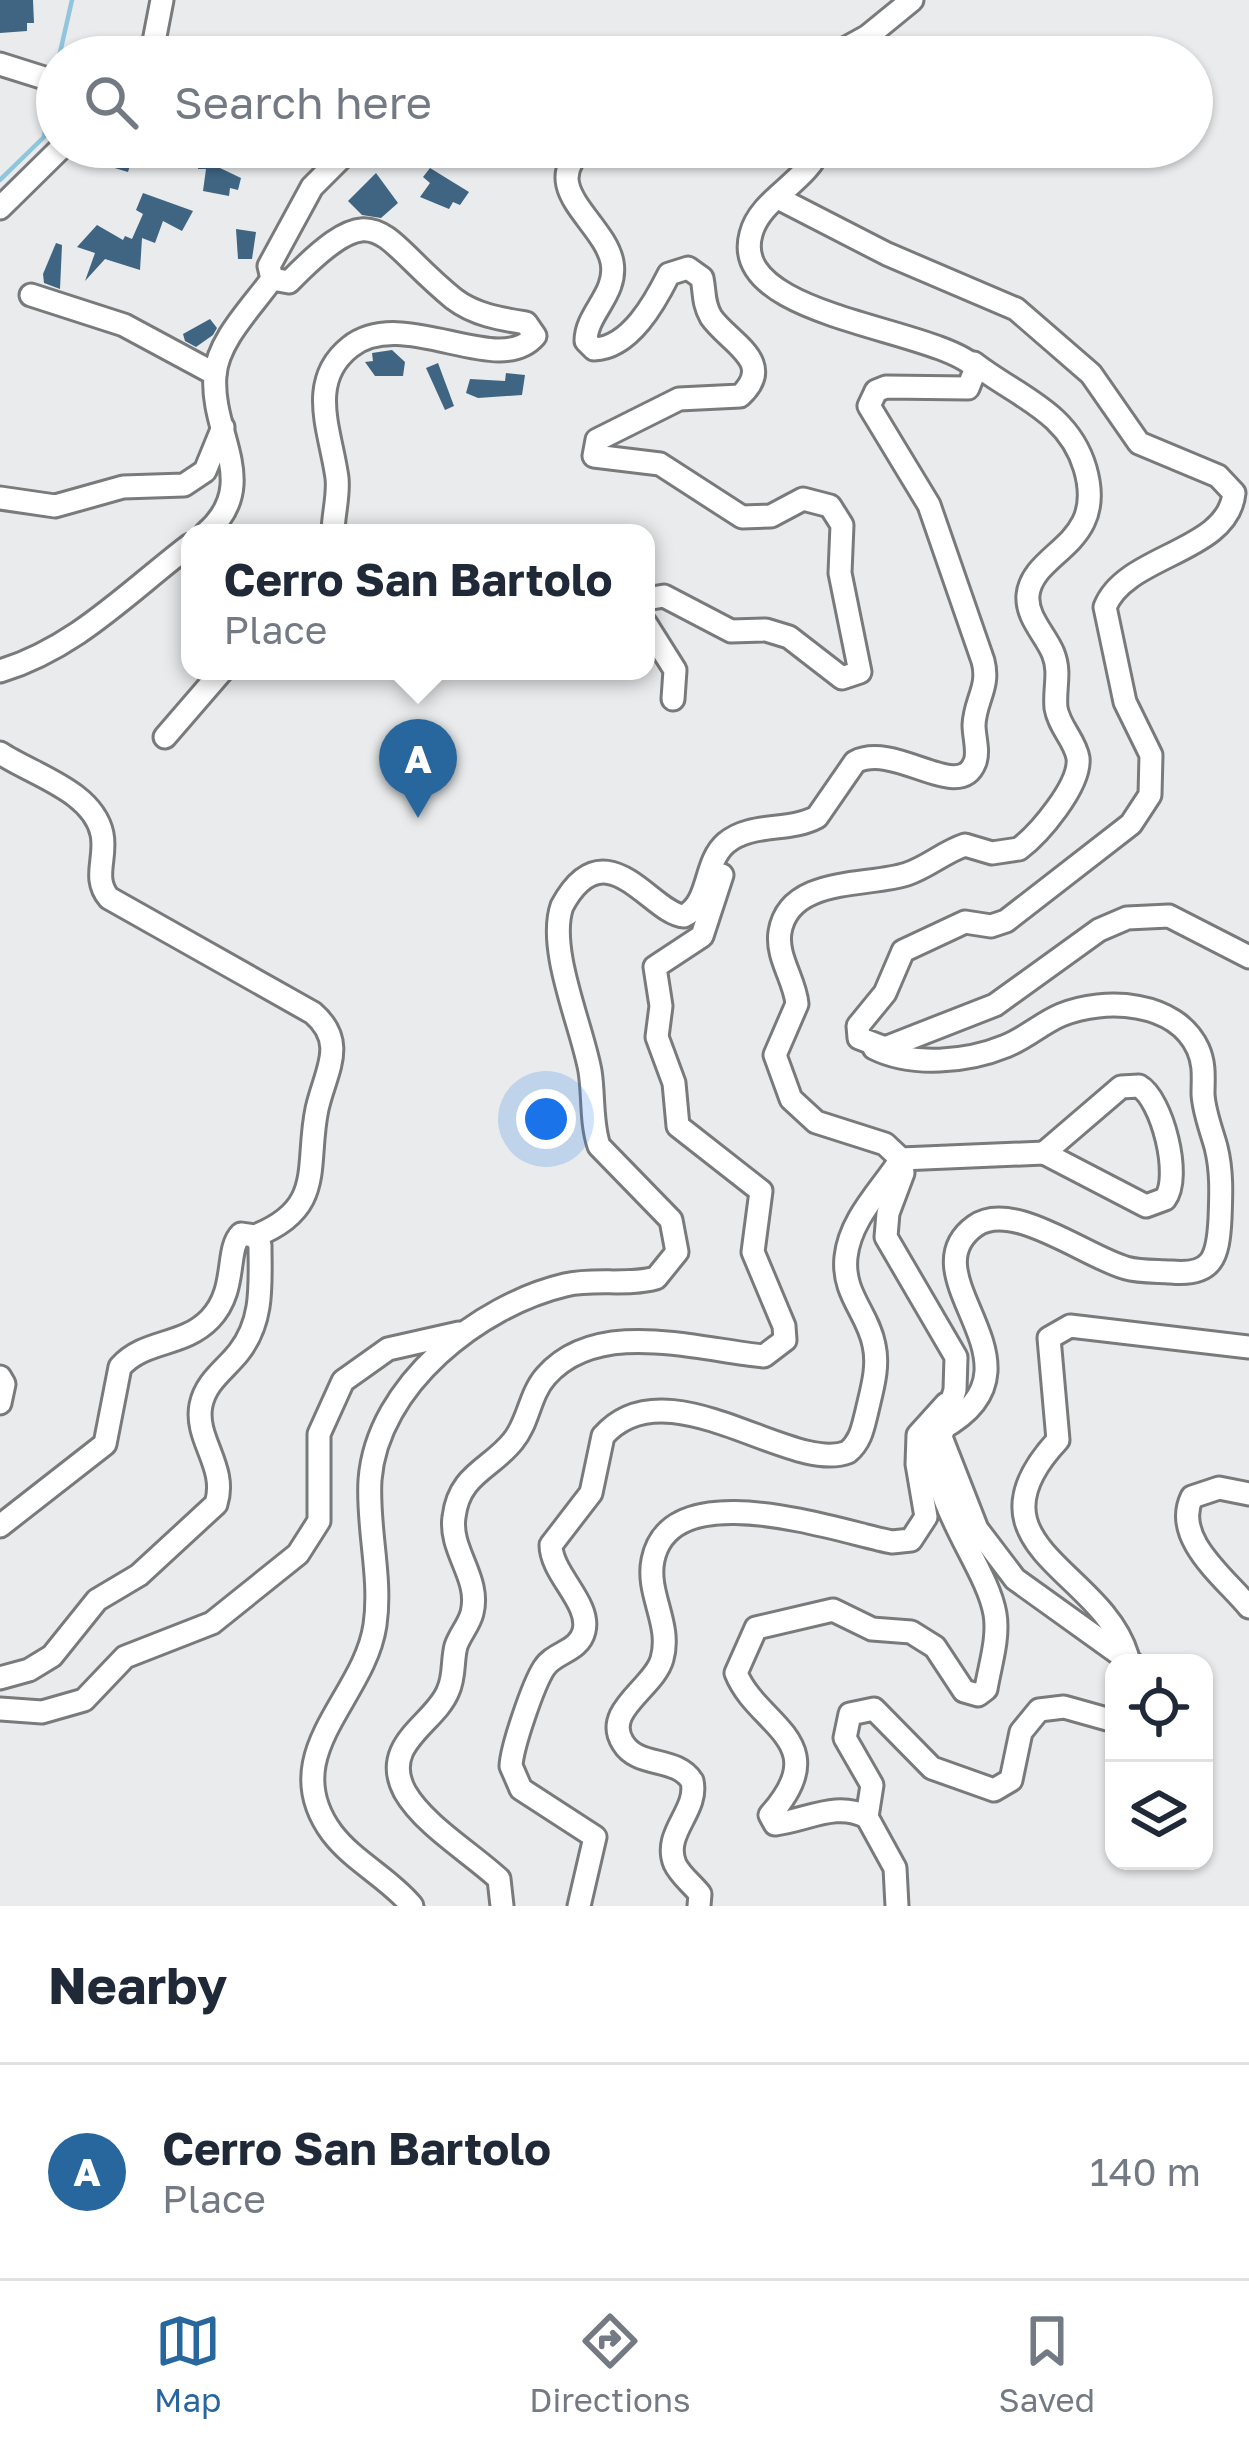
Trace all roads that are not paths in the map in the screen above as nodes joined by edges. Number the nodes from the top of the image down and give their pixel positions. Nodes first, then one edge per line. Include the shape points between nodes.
1 (162, 0) edge
2 (912, 0) edge
3 (155, 36) edge
4 (868, 36) edge
5 (0, 64) edge
6 (36, 75) edge
7 (41, 168) edge
8 (331, 168) edge
9 (569, 168) edge
10 (809, 168) edge
11 (778, 198) junction
12 (0, 208) edge
13 (272, 279) junction
14 (32, 295) dead end
15 (974, 363) junction
16 (215, 374) junction
17 (223, 427) junction
18 (0, 498) edge
19 (214, 524) edge
20 (334, 524) edge
21 (181, 552) edge
22 (655, 598) edge
23 (655, 638) edge
24 (0, 671) edge
25 (214, 680) edge
26 (673, 699) dead end
27 (165, 737) dead end
28 (0, 753) edge
29 (737, 836) junction
30 (1249, 957) edge
31 (874, 1048) junction
32 (1044, 1153) junction
33 (901, 1159) junction
34 (255, 1235) junction
35 (464, 1332) junction
36 (1249, 1347) edge
37 (0, 1377) edge
38 (951, 1401) junction
39 (0, 1403) edge
40 (940, 1429) junction
41 (1249, 1494) edge
42 (0, 1526) edge
43 (1249, 1607) edge
44 (1122, 1654) edge
45 (1127, 1654) edge
46 (0, 1678) edge
47 (0, 1709) edge
48 (1105, 1718) edge
49 (867, 1817) junction
50 (412, 1906) edge
51 (502, 1906) edge
52 (579, 1906) edge
53 (699, 1906) edge
54 (897, 1906) edge

1 - 3 street
2 - 4 street
5 - 6 street
7 - 12 street
8 - 13 street via 269,266
9 - 22 street via 568,190 613,269 586,341 606,348 646,315 669,274 688,268 702,278 708,312 754,369 740,396 664,404 597,440 592,452 602,461 661,464 742,517 771,515 803,499 830,506 842,524 840,573 861,668 846,680 790,637 730,632
10 - 11 street
11 - 15 street via 752,228 749,246 758,268 792,299
11 - 31 street via 1016,309 1090,374 1139,443 1218,476 1234,493 1220,520 1121,585 1105,607 1125,702 1151,755 1145,806 1088,861 1006,921 964,922 899,955 858,1027
13 - 16 street via 221,350
13 - 20 street via 289,282 341,235 375,232 404,248 455,299 535,332 508,349 390,331 345,352 324,391 337,481
14 - 16 street via 124,325
15 - 29 street via 968,388 886,387 869,406 929,505 983,662 974,764 946,778 895,757 865,758 847,769 818,817
15 - 33 street via 1058,421 1086,473 1080,528 1034,577 1028,595 1056,661 1057,711 1078,757 1076,774 1018,849 992,854 965,845 902,876 815,892 790,910 780,934 797,1004 775,1055 791,1100 816,1122 885,1144
16 - 17 street
17 - 18 street via 205,471 184,485 123,488 55,506
17 - 19 street via 235,483
21 - 24 street via 70,639
23 - 26 street via 675,670
25 - 27 street
28 - 34 street via 93,814 103,845 100,883 109,898 313,1013 329,1032 334,1056 317,1111 310,1186 288,1216
29 - 35 street via 715,856 690,913 672,915 633,880 606,875 572,890 559,915 595,1135 671,1220 674,1260 647,1280 549,1289
29 - 51 street via 702,936 655,967 657,1037 678,1126 761,1191 753,1252 784,1340 764,1356 643,1343 576,1354 547,1374 519,1434 462,1489 453,1524 472,1583 471,1618 448,1692 407,1742 400,1772 411,1800 499,1879
30 - 31 street via 1169,916 1144,914 1100,931 994,1005
31 - 40 street via 919,1060 971,1055 1065,1014 1107,1006 1170,1018 1196,1044 1204,1068 1221,1177 1215,1260 1196,1273 1128,1269 1016,1220 980,1223 960,1243 956,1269 988,1371 982,1396
32 - 32 street via 1120,1088 1139,1086 1153,1098 1174,1181 1165,1199 1140,1205
32 - 33 street
33 - 38 street via 886,1237 952,1348
33 - 52 street via 857,1221 846,1255 876,1372 853,1448 827,1456 709,1417 625,1419 598,1444 591,1493 553,1539 554,1564 584,1631 543,1669 511,1766 521,1789 595,1837
34 - 42 street via 234,1240 228,1291 205,1324 120,1366 105,1444
34 - 46 street via 257,1316 200,1409 219,1476 216,1504 139,1575 98,1600 52,1656
35 - 47 street via 388,1349 343,1381 320,1434 319,1521 298,1554 212,1623 125,1657 84,1700 42,1712
35 - 50 street via 416,1381 376,1456 372,1642 323,1729 312,1771 320,1814 336,1838
36 - 45 street via 1070,1326 1049,1338 1058,1440 1030,1474 1026,1523 1043,1554 1119,1628
37 - 39 street
38 - 40 street
38 - 53 street via 918,1435 926,1517 911,1540 739,1512 691,1516 658,1545 652,1579 663,1657 619,1716 618,1732 635,1755 680,1768 692,1781 693,1801 672,1852 700,1894
40 - 44 street via 994,1557
40 - 49 street via 942,1484 994,1608 986,1689 964,1691 920,1636 872,1629 833,1610 756,1628 736,1673 791,1744 794,1773 770,1815 776,1824 831,1810
41 - 43 street via 1219,1488 1192,1497 1184,1514 1189,1534
48 - 49 street via 1064,1707 1039,1710 1023,1726 1012,1780 987,1790 932,1768 874,1709 856,1710 844,1732 872,1785
49 - 54 street via 895,1868

